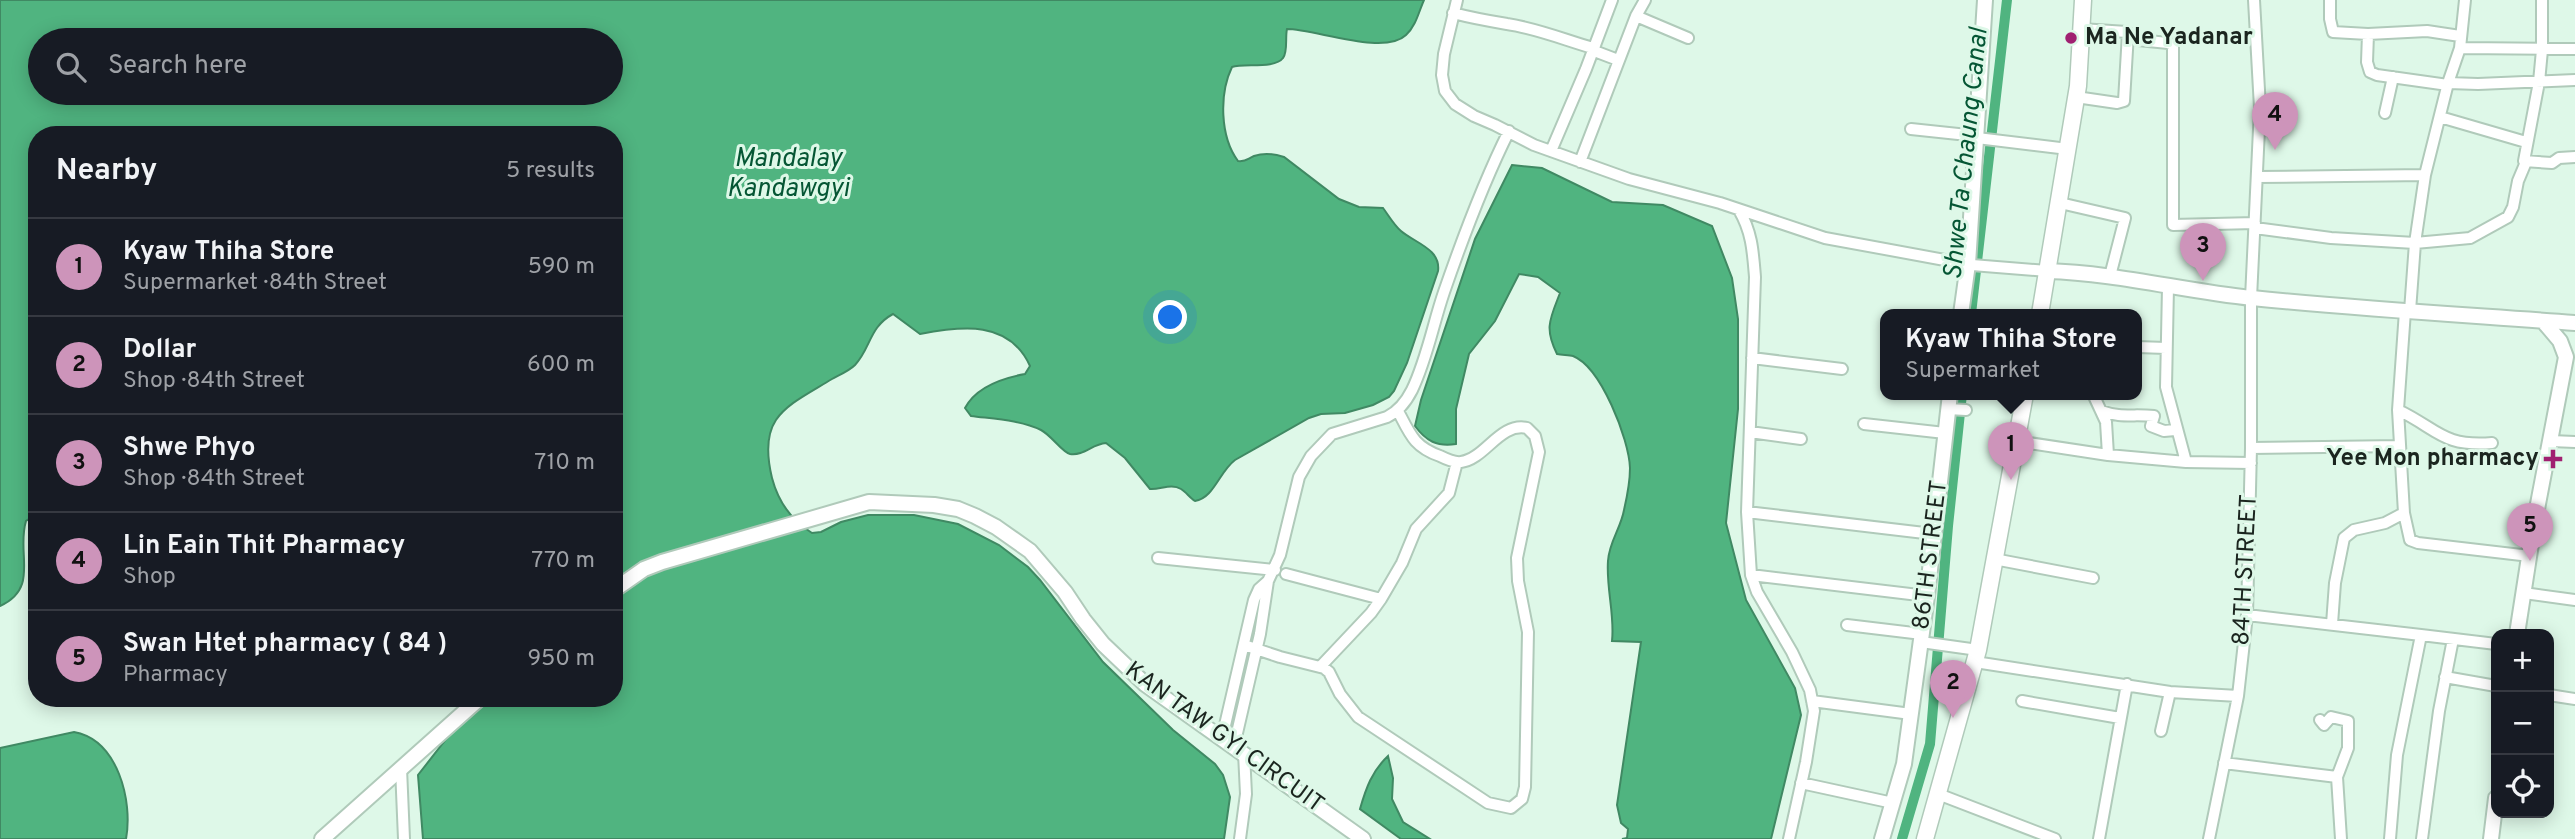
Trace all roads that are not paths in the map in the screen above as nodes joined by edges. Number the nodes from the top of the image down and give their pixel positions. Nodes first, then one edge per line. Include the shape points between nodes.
1 (1457, 0) edge
2 (1612, 0) edge
3 (1646, 0) edge
4 (1985, 0) edge
5 (2083, 0) edge
6 (2254, 0) edge
7 (2330, 0) edge
8 (2465, 0) edge
9 (2542, 0) edge
10 (1453, 13) junction
11 (1636, 16) junction
12 (2081, 29) junction
13 (2128, 33) junction
14 (2368, 34) junction
15 (1688, 38) dead end
16 (2460, 42) junction
17 (1593, 48) junction
18 (2575, 49) edge
19 (2542, 50) junction
20 (1618, 60) junction
21 (2393, 77) junction
22 (2575, 79) edge
23 (2539, 82) junction
24 (2448, 84) junction
25 (2076, 97) junction
26 (2385, 113) dead end
27 (2440, 117) junction
28 (1911, 129) dead end
29 (1509, 131) junction
30 (1979, 138) junction
31 (2526, 142) junction
32 (2068, 149) junction
33 (1551, 151) junction
34 (2575, 157) edge
35 (1580, 162) junction
36 (2526, 162) junction
37 (2425, 175) junction
38 (2257, 177) junction
39 (2060, 203) junction
40 (1739, 210) junction
41 (2255, 225) junction
42 (2415, 243) junction
43 (1970, 265) junction
44 (2047, 271) junction
45 (2110, 276) junction
46 (2168, 287) junction
47 (2251, 298) junction
48 (1962, 309) edge
49 (2041, 309) edge
50 (2407, 311) junction
51 (2543, 321) junction
52 (2575, 323) edge
53 (2142, 347) edge
54 (2166, 348) junction
55 (2571, 353) edge
56 (1752, 358) junction
57 (1842, 369) dead end
58 (2024, 400) edge
59 (2096, 400) edge
60 (1957, 407) edge
61 (2398, 410) junction
62 (1398, 411) junction
63 (2101, 411) junction
64 (1864, 424) dead end
65 (2175, 430) junction
66 (1750, 432) junction
67 (1945, 433) junction
68 (1801, 439) dead end
69 (2016, 441) junction
70 (2552, 441) junction
71 (2575, 442) edge
72 (2492, 443) dead end
73 (2400, 446) junction
74 (2251, 448) junction
75 (2108, 455) junction
76 (1457, 462) junction
77 (2186, 462) junction
78 (2251, 463) junction
79 (1747, 512) junction
80 (2404, 513) junction
81 (1933, 534) junction
82 (2530, 556) junction
83 (1158, 558) dead end
84 (1994, 559) junction
85 (1281, 572) junction
86 (1751, 575) junction
87 (2093, 578) dead end
88 (1268, 581) junction
89 (623, 584) edge
90 (2524, 593) junction
91 (1927, 596) junction
92 (1381, 600) junction
93 (2575, 600) edge
94 (2247, 615) junction
95 (2332, 624) junction
96 (1847, 625) dead end
97 (2518, 629) edge
98 (2421, 635) junction
99 (2453, 639) junction
100 (1929, 641) junction
101 (2491, 643) edge
102 (1244, 645) junction
103 (1256, 648) junction
104 (1976, 656) junction
105 (1320, 667) junction
106 (2445, 677) junction
107 (2127, 684) junction
108 (2491, 684) edge
109 (2171, 692) junction
110 (2238, 696) junction
111 (2554, 696) edge
112 (2575, 699) edge
113 (1812, 701) junction
114 (2022, 701) dead end
115 (470, 707) edge
116 (1911, 714) junction
117 (2120, 718) junction
118 (2320, 720) dead end
119 (2161, 731) dead end
120 (1233, 746) junction
121 (2224, 763) junction
122 (401, 768) junction
123 (2337, 777) junction
124 (1801, 783) junction
125 (1938, 794) junction
126 (1893, 803) junction
127 (2494, 818) edge
128 (322, 839) edge
129 (404, 839) edge
130 (1240, 839) edge
131 (1363, 839) edge
132 (1789, 839) edge
133 (1882, 839) edge
134 (1925, 839) edge
135 (2054, 839) edge
136 (2099, 839) edge
137 (2208, 839) edge
138 (2341, 839) edge
139 (2390, 839) edge
140 (2422, 839) edge
141 (2491, 839) edge

1 - 10 street
2 - 17 street
3 - 11 street
4 - 30 street
5 - 12 main road
6 - 38 street, 84TH STREET via 2259,80
7 - 14 street via 2333,32
8 - 16 street
9 - 19 street
10 - 17 street
10 - 29 street via 1444,54 1445,91 1474,116
11 - 15 street
11 - 20 street
12 - 13 street
12 - 25 main road
13 - 25 street via 2124,101
13 - 41 street via 2138,40 2173,45 2173,225
14 - 16 street via 2427,31
14 - 21 street via 2368,69
16 - 19 street
16 - 24 street
17 - 20 street
17 - 33 street
18 - 19 street
19 - 23 street
20 - 35 street
21 - 24 street
21 - 26 street
22 - 23 street
23 - 24 street
23 - 31 street
24 - 27 street
25 - 32 main road
27 - 31 street
27 - 37 street
28 - 30 street
29 - 33 street
29 - 62 street via 1486,178 1413,388
30 - 32 street
30 - 43 street
31 - 36 street
32 - 39 main road
33 - 35 street
34 - 36 street via 2554,163
35 - 40 street
36 - 42 street via 2508,217 2470,238
37 - 38 street
37 - 42 street
38 - 41 street, 84TH STREET
39 - 44 main road
39 - 45 street via 2125,218
40 - 43 street via 1825,238
40 - 56 street via 1753,242
41 - 42 street via 2332,238
41 - 47 street, 84TH STREET
42 - 50 street
43 - 44 street
43 - 48 street
44 - 45 street
44 - 49 main road
45 - 46 street
46 - 47 street
46 - 54 street
47 - 50 street
47 - 74 street, 84TH STREET
50 - 51 street
50 - 61 street
51 - 52 street
51 - 55 street
53 - 54 street
54 - 65 street via 2166,387
55 - 70 street
56 - 57 street
56 - 66 street
58 - 69 main road
59 - 63 street
60 - 67 street, 86TH STREET
61 - 72 street via 2453,441
61 - 73 street
62 - 76 street via 1416,444
62 - 85 street via 1341,430 1318,447 1299,477
63 - 65 street via 2118,417 2154,416 2151,426
63 - 75 street
64 - 67 street
65 - 77 street
66 - 68 street
66 - 79 street
67 - 81 street, 86TH STREET
69 - 75 street
69 - 84 main road
70 - 71 street
70 - 82 street
73 - 74 street
73 - 80 street
74 - 78 street, 84TH STREET
75 - 77 street
76 - 92 street via 1449,493 1416,529
76 - 105 street via 1516,428 1527,428 1538,443 1517,558 1528,632 1525,788 1519,803 1505,808 1488,803 1358,717 1329,672
77 - 78 street
78 - 94 street, 84TH STREET
79 - 81 street
79 - 86 street
80 - 82 street via 2408,536 2418,543
80 - 95 street via 2354,530 2344,538
81 - 91 street, 86TH STREET
82 - 90 street
83 - 85 street
84 - 87 street
84 - 104 main road
85 - 88 street
85 - 92 street
86 - 91 street
86 - 113 street
88 - 102 street via 1254,600
88 - 103 street
89 - 120 street, KAN TAW GYI CIRCUIT via 662,562 869,502 958,509 996,527 1030,551 1118,661
90 - 93 street
90 - 97 street
91 - 100 street, 86TH STREET
92 - 105 street
94 - 95 street
94 - 110 street, 84TH STREET
95 - 98 street
96 - 100 street
98 - 99 street
98 - 139 street via 2397,755
99 - 101 street
99 - 106 street
100 - 104 street
100 - 116 street, 86TH STREET
102 - 103 street
102 - 120 street
103 - 105 street
103 - 120 street
104 - 107 street
104 - 125 main road
106 - 108 street
106 - 140 street
107 - 109 street
107 - 117 street
109 - 110 street
109 - 119 street
110 - 121 street, 84TH STREET
111 - 112 street
113 - 116 street
113 - 124 street
114 - 117 street
115 - 122 street
116 - 126 street, 86TH STREET
117 - 136 street
118 - 123 street via 2324,725 2331,718 2348,721 2348,748
120 - 130 street via 1246,794
120 - 131 street, KAN TAW GYI CIRCUIT
121 - 123 street
121 - 137 street, 84TH STREET
122 - 128 street
122 - 129 street
123 - 138 street
124 - 126 street
124 - 132 street
125 - 134 main road
125 - 135 street
126 - 133 street, 86TH STREET
127 - 141 street

